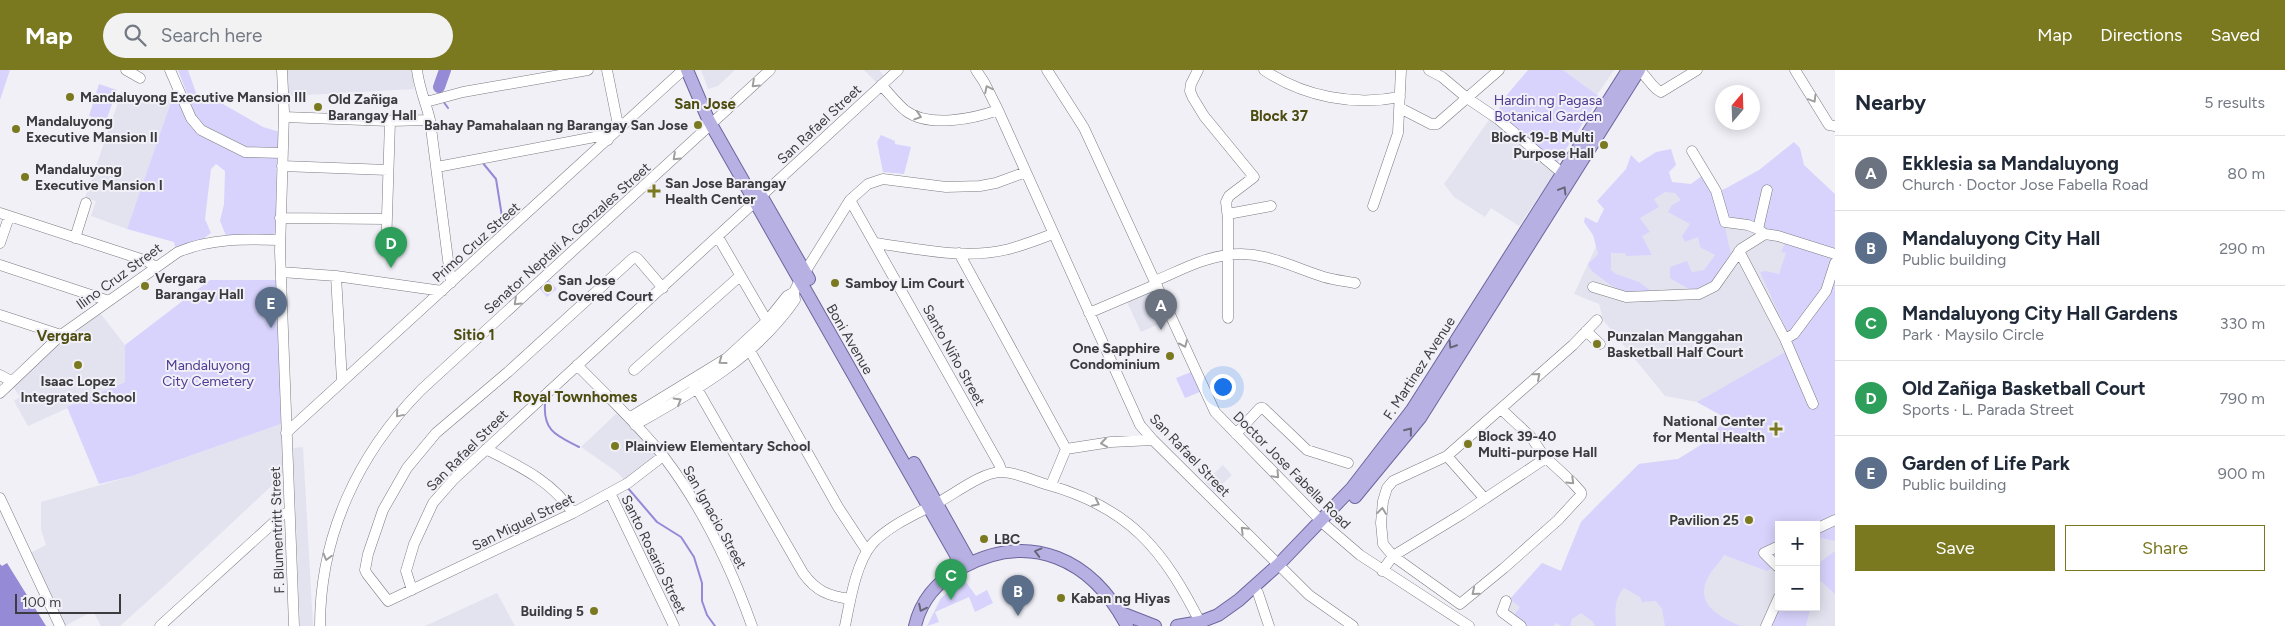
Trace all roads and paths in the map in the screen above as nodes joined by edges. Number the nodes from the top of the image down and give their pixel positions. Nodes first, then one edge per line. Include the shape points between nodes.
1 (126, 70) edge
2 (170, 70) edge
3 (282, 70) edge
4 (417, 70) edge
5 (588, 70) edge
6 (607, 70) edge
7 (685, 70) edge
8 (696, 70) edge
9 (770, 70) edge
10 (898, 70) edge
11 (976, 70) edge
12 (1046, 70) edge
13 (1198, 70) edge
14 (1264, 70) edge
15 (1401, 70) edge
16 (1429, 70) edge
17 (1499, 70) edge
18 (1628, 70) edge
19 (1639, 70) edge
20 (1697, 70) edge
21 (1795, 70) edge
22 (140, 78) dead end
23 (881, 85) junction
24 (1400, 97) junction
25 (1467, 98) junction
26 (426, 102) junction
27 (1400, 108) junction
28 (998, 110) junction
29 (284, 116) junction
30 (430, 120) junction
31 (390, 121) junction
32 (714, 122) junction
33 (622, 126) junction
34 (1835, 126) edge
35 (608, 140) junction
36 (1692, 151) dead end
37 (282, 154) junction
38 (282, 166) junction
39 (437, 167) junction
40 (388, 170) junction
41 (1026, 172) junction
42 (1566, 172) junction
43 (1767, 190) dead end
44 (758, 199) junction
45 (850, 200) junction
46 (86, 203) dead end
47 (1271, 206) dead end
48 (1373, 206) dead end
49 (1228, 214) junction
50 (4, 215) edge
51 (280, 218) junction
52 (386, 219) junction
53 (1762, 232) junction
54 (1053, 234) junction
55 (718, 237) junction
56 (75, 238) junction
57 (280, 240) junction
58 (875, 242) junction
59 (0, 243) edge
60 (386, 248) dead end
61 (1740, 252) junction
62 (959, 253) junction
63 (1228, 254) junction
64 (1835, 254) edge
65 (1835, 263) edge
66 (0, 265) edge
67 (156, 267) junction
68 (281, 272) junction
69 (336, 276) junction
70 (740, 276) junction
71 (802, 276) junction
72 (1156, 282) junction
73 (451, 283) junction
74 (1355, 283) dead end
75 (1593, 287) dead end
76 (663, 288) junction
77 (442, 291) junction
78 (794, 292) junction
79 (109, 301) junction
80 (1089, 313) junction
81 (0, 315) edge
82 (1228, 318) dead end
83 (1597, 320) dead end
84 (767, 321) junction
85 (1586, 331) junction
86 (61, 335) junction
87 (1785, 339) junction
88 (1600, 344) dead end
89 (748, 347) junction
90 (577, 365) junction
91 (634, 370) dead end
92 (0, 375) edge
93 (12, 381) junction
94 (342, 381) junction
95 (695, 385) junction
96 (0, 393) edge
97 (1813, 404) dead end
98 (1501, 409) junction
99 (632, 422) junction
100 (286, 433) junction
101 (1236, 434) junction
102 (1153, 440) junction
103 (486, 449) junction
104 (1066, 449) junction
105 (663, 456) junction
106 (1447, 456) junction
107 (1546, 458) junction
108 (1348, 463) dead end
109 (1002, 472) junction
110 (1051, 486) junction
111 (610, 493) junction
112 (0, 498) edge
113 (1485, 498) junction
114 (933, 505) junction
115 (290, 512) junction
116 (573, 513) junction
117 (1835, 520) edge
118 (1322, 523) junction
119 (1820, 527) edge
120 (1775, 548) edge
121 (867, 551) junction
122 (1393, 556) junction
123 (1775, 562) edge
124 (965, 566) junction
125 (1281, 566) junction
126 (1382, 570) junction
127 (412, 590) junction
128 (1256, 590) junction
129 (850, 599) junction
130 (1506, 601) dead end
131 (1775, 609) edge
132 (1119, 612) junction
133 (1343, 623) edge
134 (1204, 625) edge
135 (60, 626) edge
136 (160, 626) edge
137 (294, 626) edge
138 (320, 626) edge
139 (674, 626) edge
140 (752, 626) edge
141 (845, 626) edge
142 (915, 626) edge
143 (1127, 626) edge
144 (1155, 626) edge
145 (1177, 626) edge
146 (1269, 626) edge
147 (1353, 626) edge
148 (1469, 626) edge
149 (1521, 626) edge
150 (1766, 626) edge

1 - 22 street
2 - 37 street via 191,118 205,133 245,152
3 - 29 street, F. Blumentritt Street
4 - 26 street via 419,87
5 - 26 street
6 - 33 street via 617,120
7 - 32 main road, Boni Avenue
7 - 33 street, Primo Cruz Street
8 - 32 main road, Boni Avenue
9 -> 32 street, Senator Neptali A. Gonzales Street
10 - 23 street, San Rafael Street
28 -> 11 street, San Rafael Street
12 - 72 street, Doctor Jose Fabella Road via 1084,128
13 - 49 street via 1191,84 1192,98 1254,174 1253,180 1226,199
14 - 24 street via 1291,84 1338,99 1374,101
15 - 24 street
16 - 25 street
17 - 25 street
18 - 42 main road, F. Martinez Avenue
19 - 20 street via 1661,92
19 - 42 main road, F. Martinez Avenue
21 -> 34 street via 1828,126
23 -> 28 street via 907,112 928,119 966,119
23 - 44 street, San Rafael Street
24 - 27 street
25 - 27 street via 1437,124 1430,124
25 - 42 street
26 - 30 street
27 - 48 street via 1398,133
28 - 41 street, San Rafael Street
29 - 31 street
29 - 37 street, F. Blumentritt Street
30 - 31 street
30 - 39 street
31 - 40 street
32 - 44 main road, Boni Avenue
32 -> 138 street, Senator Neptali A. Gonzales Street via 421,390 394,420 353,480 342,507 324,566
33 - 35 street, Primo Cruz Street
35 - 39 street via 600,136
35 - 73 street, Primo Cruz Street
36 - 53 street via 1716,191 1725,222 1748,225
37 - 38 street, F. Blumentritt Street
38 - 40 street
38 - 51 street, F. Blumentritt Street
39 - 73 street
40 - 52 street
41 - 45 street via 996,184 980,186 946,187 884,178 868,184
41 - 54 street, San Rafael Street
42 - 118 main road, F. Martinez Avenue via 1412,410
43 - 53 street
44 - 55 street, San Rafael Street
44 - 71 main road, Boni Avenue
45 - 58 street, Santo Niño Street
45 - 71 street
46 - 56 street
47 - 49 street
49 - 63 street
50 - 56 street
50 - 59 street
51 - 52 street
51 - 57 street, F. Blumentritt Street
52 - 60 street
53 - 61 street
53 - 64 street
54 - 62 street via 1008,249
54 - 80 street, San Rafael Street
55 - 70 street
55 - 76 street, San Rafael Street
56 - 67 street
57 - 67 street, Ilino Cruz Street via 218,241 191,246
57 - 68 street, F. Blumentritt Street
58 - 62 street
58 - 109 street, Santo Niño Street
61 - 75 street via 1715,286 1699,294 1626,298
61 - 87 street
62 - 104 street
63 - 72 street via 1188,266
63 - 74 street via 1260,255 1323,277
63 - 82 street
65 - 87 street via 1826,291 1794,334
66 - 79 street
67 - 79 street, Ilino Cruz Street
68 - 69 street
68 - 100 street, F. Blumentritt Street
69 - 77 street
69 - 94 street
70 - 84 street
70 - 91 street
71 - 78 street
71 - 114 main road, Boni Avenue
72 - 80 street
72 -> 101 street, Doctor Jose Fabella Road via 1215,412
73 - 77 street, Primo Cruz Street
76 - 90 street, San Rafael Street
76 - 127 street, San Miguel Street via 635,257 436,433 407,468 383,510 368,554 367,574 388,601
77 - 94 street, Primo Cruz Street
78 - 84 street
78 - 89 street via 795,300 784,317
79 - 86 street, Ilino Cruz Street
80 - 102 street, San Rafael Street via 1140,425
81 - 86 street
83 - 85 street
84 - 89 street
85 - 88 street
98 -> 85 street
86 - 93 street, Ilino Cruz Street
87 - 97 street
89 - 95 street via 713,368
89 - 121 street via 838,507
90 - 99 street, San Ignacio Street
90 - 103 street, San Rafael Street
92 - 93 street
93 - 96 street, Ilino Cruz Street
94 - 100 street, Primo Cruz Street
95 - 99 street
95 - 129 street via 802,573 812,586 827,594
98 - 106 street
98 - 107 street via 1531,437
99 - 105 street, San Ignacio Street
100 - 115 street, F. Blumentritt Street
101 - 108 street via 1263,408 1307,450
101 -> 118 street, Doctor Jose Fabella Road
102 -> 104 street
125 -> 102 street, San Rafael Street
103 - 116 street via 537,477 562,497
103 - 127 street, San Rafael Street via 442,491 424,519 406,571
104 - 110 street
105 - 111 street, San Miguel Street
105 - 140 street, San Ignacio Street via 684,485 715,542 739,588
106 - 113 street
122 -> 106 street via 1382,542 1381,523 1388,488 1393,482
107 - 113 street
107 -> 122 street via 1581,492 1580,497 1460,604
109 - 110 street
109 - 114 street via 981,478
110 -> 134 street via 1104,507 1142,534 1160,554
111 - 116 street, San Miguel Street
111 - 139 street, Santo Rosario Street
112 - 135 street
113 - 122 street
114 - 121 street via 881,536
114 - 124 main road, Boni Avenue
115 - 136 street via 283,514
115 - 137 street, F. Blumentritt Street
116 - 127 street, San Miguel Street
117 - 119 street
118 - 125 main road, F. Martinez Avenue
118 - 126 street, Doctor Jose Fabella Road
120 - 123 street via 1764,553
121 - 129 street
122 - 126 street
132 -> 124 main road via 1091,580 1069,564 1032,550 1006,551
124 -> 142 main road via 943,579 930,594
125 - 128 main road, F. Martinez Avenue
125 - 133 street, San Rafael Street
126 - 148 street, Doctor Jose Fabella Road
128 - 134 main road, F. Martinez Avenue
128 - 146 street
129 - 141 street
130 - 149 street via 1502,612
131 - 150 street
132 - 143 main road
132 - 144 main road
133 - 147 street, San Rafael Street
134 - 145 main road, F. Martinez Avenue

